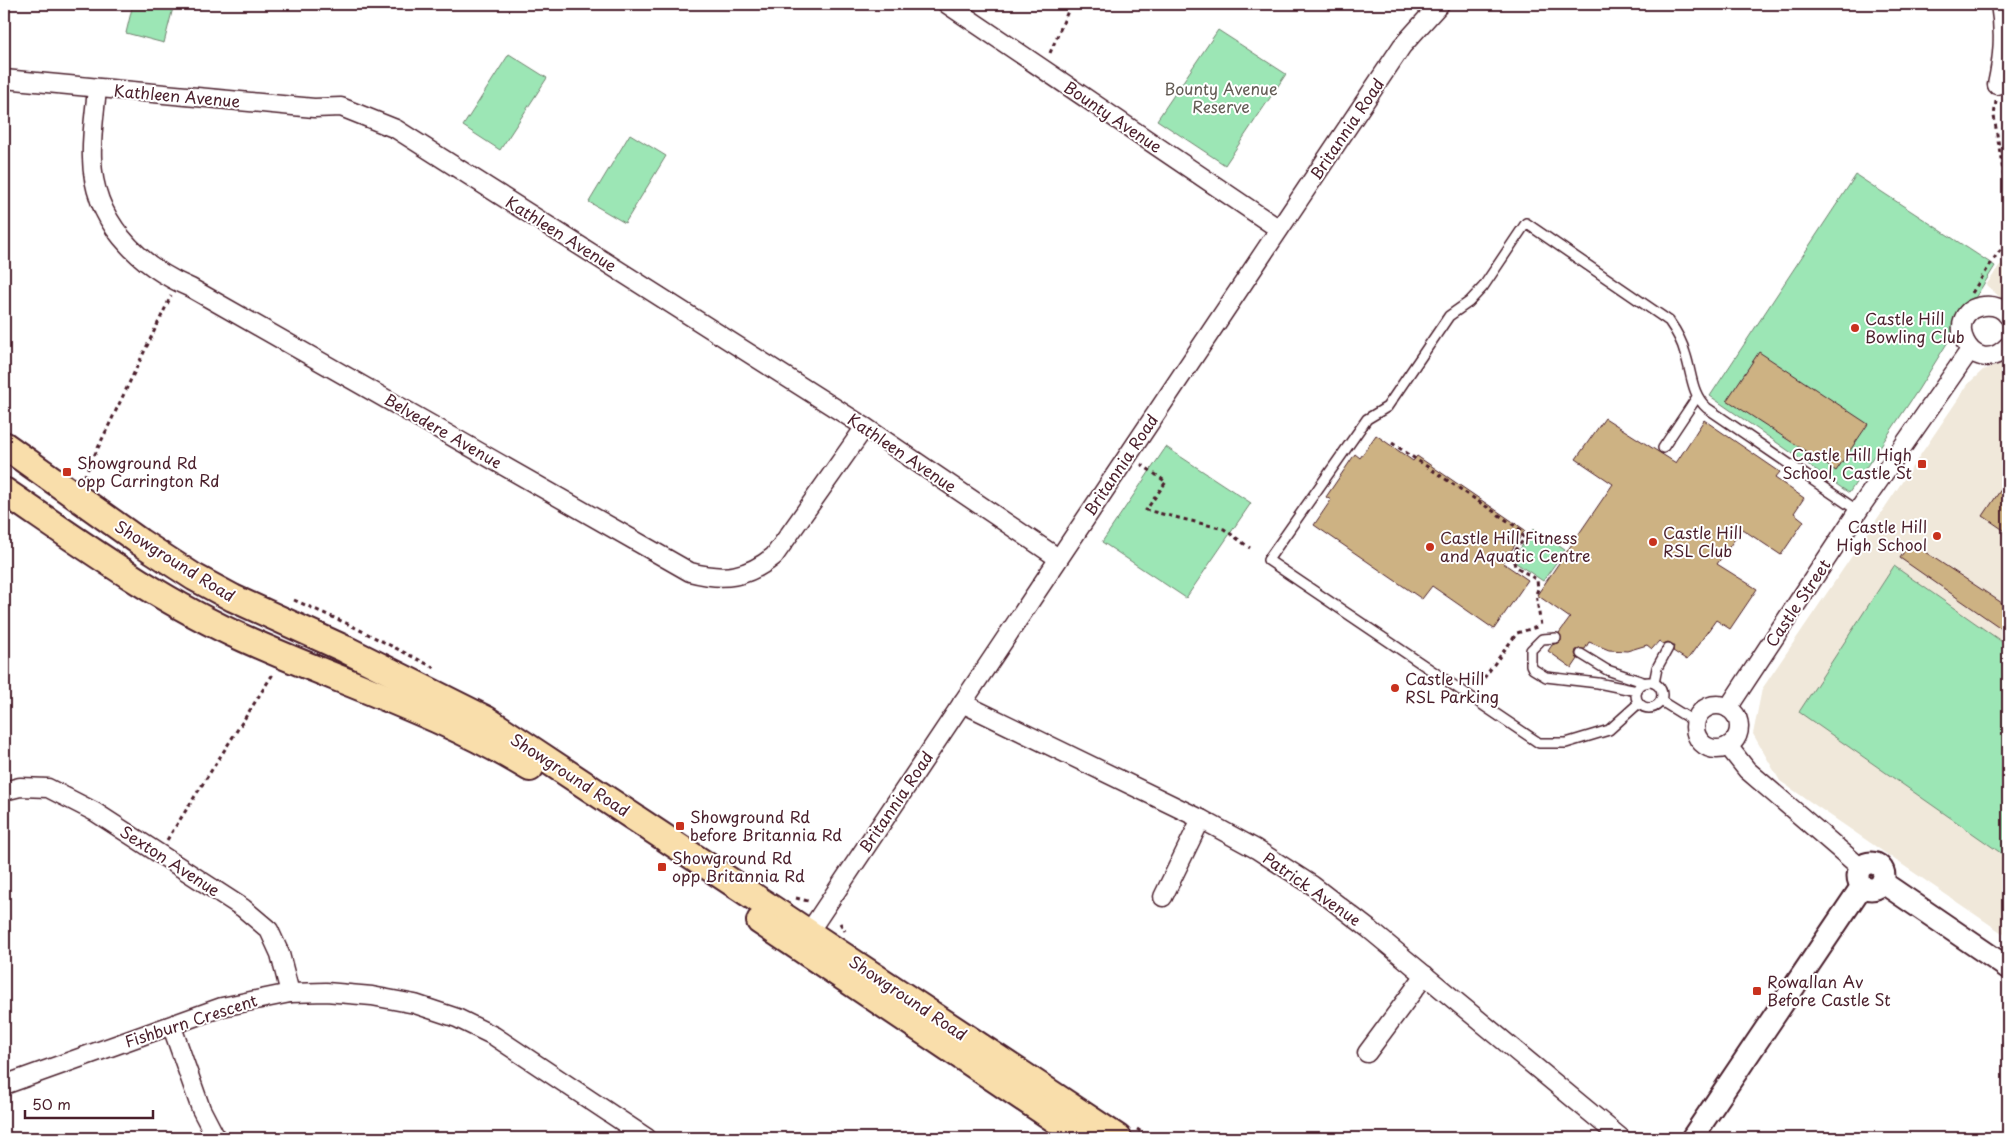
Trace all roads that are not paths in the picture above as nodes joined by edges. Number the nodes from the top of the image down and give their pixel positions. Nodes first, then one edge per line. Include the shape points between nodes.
1 (947, 4) edge
2 (1440, 4) edge
3 (2000, 4) edge
4 (4, 78) edge
5 (1997, 85) road end
6 (97, 88) junction
7 (1279, 229) junction
8 (2008, 316) edge
9 (2008, 346) edge
10 (1970, 350) junction
11 (1697, 397) junction
12 (865, 427) junction
13 (4, 445) edge
14 (1663, 448) dead end
15 (4, 491) edge
16 (1858, 511) junction
17 (1058, 558) junction
18 (1556, 638) dead end
19 (1668, 648) dead end
20 (1581, 654) dead end
21 (1650, 683) junction
22 (1637, 691) junction
23 (1661, 701) junction
24 (962, 703) junction
25 (1638, 703) junction
26 (1728, 708) junction
27 (1695, 722) junction
28 (1728, 746) junction
29 (4, 791) edge
30 (1201, 819) junction
31 (1868, 879) junction
32 (1163, 898) dead end
33 (809, 932) junction
34 (2008, 968) edge
35 (1425, 975) junction
36 (290, 993) junction
37 (172, 1027) junction
38 (1367, 1053) dead end
39 (4, 1086) edge
40 (216, 1138) edge
41 (647, 1138) edge
42 (1083, 1138) edge
43 (1118, 1138) edge
44 (1621, 1138) edge
45 (1692, 1138) edge

1 - 7 street, Bounty Avenue
2 - 7 street, Britannia Road via 1402,46
3 - 5 street via 2004,39
4 - 6 street, Kathleen Avenue
6 - 12 street, Kathleen Avenue via 314,108 341,107 396,129
6 - 12 street, Belvedere Avenue via 92,157 96,190 124,242 160,273 690,572 710,577 745,574 774,556
7 - 17 street, Britannia Road
8 - 10 street via 1990,305 1973,309 1963,321 1962,329
9 - 10 street via 1994,356 1986,357
10 - 16 street, Castle Street
11 - 14 lane
11 - 16 lane via 1707,408
11 - 25 lane via 1680,337 1669,321 1526,223 1483,287 1469,302 1448,316 1387,407 1367,419 1268,560 1539,743 1566,743 1609,730
12 - 17 street, Kathleen Avenue
13 - 33 main road, Showground Road via 194,577 487,720
15 - 42 main road, Showground Road via 179,607 285,656 475,736 529,767
16 - 26 street, Castle Street
17 - 24 street, Britannia Road
18 - 22 lane via 1542,638 1531,650 1531,665 1539,674
19 - 21 lane
20 - 21 lane via 1607,670
21 - 22 lane
21 - 23 lane via 1661,691
22 - 25 lane
23 - 25 lane via 1650,708
23 - 27 lane
24 - 30 street, Patrick Avenue
24 - 33 street, Britannia Road
26 - 27 street via 1707,707
26 - 28 street via 1736,716 1739,726 1738,734
27 - 28 street via 1696,735 1708,748
28 - 31 street via 1747,770
29 - 36 street, Sexton Avenue via 20,787 48,788 95,812 243,908 270,930
30 - 32 street
30 - 35 street, Patrick Avenue via 1312,885
31 - 34 street
31 - 45 street
33 - 43 main road, Showground Road
35 - 38 street
35 - 44 street, Patrick Avenue
36 - 37 street, Fishburn Crescent via 222,1007
36 - 41 street, Fishburn Crescent via 372,996 415,1004 457,1018 494,1036
37 - 39 street, Fishburn Crescent
37 - 40 street via 201,1109

